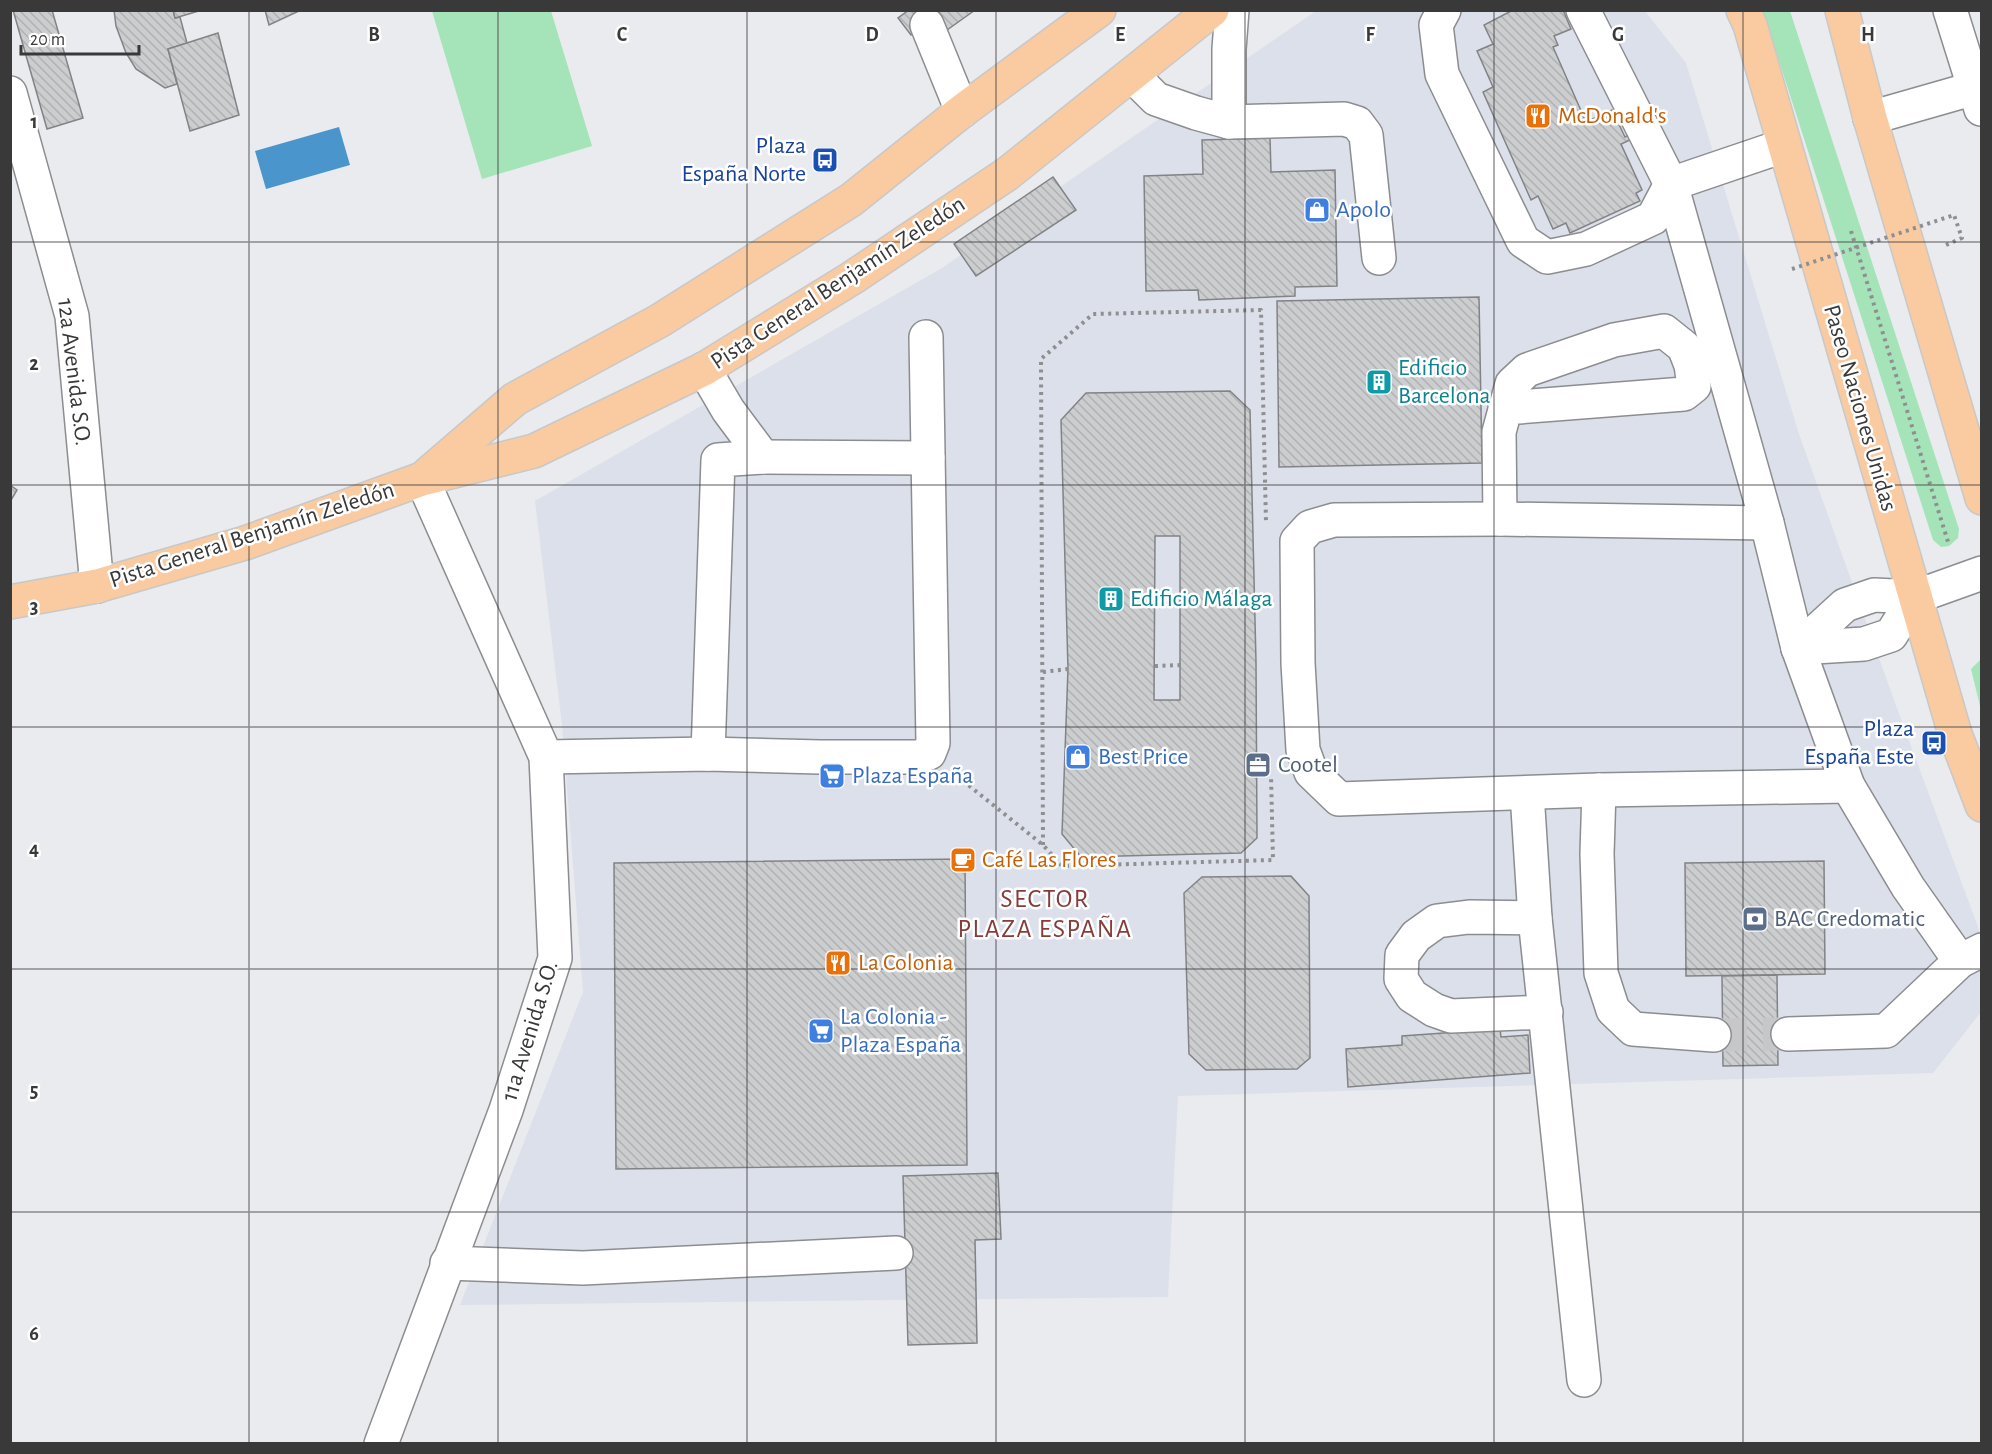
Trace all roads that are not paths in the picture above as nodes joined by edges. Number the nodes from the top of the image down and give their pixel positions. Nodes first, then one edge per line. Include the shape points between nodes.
1 (1099, 10) edge
2 (1212, 10) edge
3 (1232, 10) edge
4 (1444, 10) edge
5 (1584, 10) edge
6 (1743, 10) edge
7 (1842, 10) edge
8 (1950, 10) edge
9 (927, 25) dead end
10 (1132, 75) junction
11 (10, 93) edge
12 (1978, 98) edge
13 (962, 111) junction
14 (1870, 118) junction
15 (1229, 122) junction
16 (1783, 146) junction
17 (1671, 184) junction
18 (1379, 258) dead end
19 (926, 337) dead end
20 (704, 369) junction
21 (1505, 408) junction
22 (763, 457) junction
23 (928, 458) junction
24 (422, 479) junction
25 (1982, 498) edge
26 (1500, 519) junction
27 (1767, 523) junction
28 (1982, 573) edge
29 (98, 586) junction
30 (1915, 597) junction
31 (10, 602) edge
32 (1798, 648) junction
33 (708, 754) junction
34 (546, 757) junction
35 (1848, 786) junction
36 (1599, 790) junction
37 (1527, 793) junction
38 (1982, 805) edge
39 (1535, 918) junction
40 (1971, 956) edge
41 (1546, 1012) junction
42 (1788, 1034) tunnel mouth
43 (1714, 1035) tunnel mouth
44 (896, 1253) dead end
45 (447, 1263) junction
46 (1584, 1380) dead end
47 (381, 1443) edge

1 - 13 main road, Pista General Benjamín Zeledón
2 - 10 main road, Pista General Benjamín Zeledón
3 - 15 street
4 - 17 street via 1436,25 1442,74 1523,241 1547,257 1586,249 1653,218
5 - 17 street
6 - 16 main road, Paseo Naciones Unidas
7 - 14 main road
8 - 12 street
9 - 13 street
10 - 15 street via 1155,99
10 - 20 main road, Pista General Benjamín Zeledón via 1007,174 852,278
11 - 29 street, 12a Avenida S.O. via 72,316
12 - 14 street
13 - 24 main road, Pista General Benjamín Zeledón via 851,200 659,321 515,399
14 - 25 main road
15 - 18 street via 1344,119 1357,123 1366,135
16 - 17 street
16 - 30 main road, Paseo Naciones Unidas
17 - 27 street
19 - 23 street
20 - 22 street
20 - 24 main road, Pista General Benjamín Zeledón via 534,450
21 - 21 street via 1512,384 1527,370 1614,340 1664,331 1684,346 1691,365 1694,386 1684,394
21 - 26 street via 1499,432
22 - 23 street
22 - 33 street via 718,460
23 - 33 street via 933,743 929,753 918,757
24 - 29 main road, Pista General Benjamín Zeledón via 245,543
24 - 34 street, 11a Avenida S.O.
26 - 27 street
26 - 37 street via 1334,520 1310,527 1297,541 1303,750 1311,772 1339,799
27 - 32 street
28 - 30 street
29 - 31 main road, Pista General Benjamín Zeledón
30 - 32 street via 1874,595 1845,605
30 - 32 street via 1891,635 1864,644
30 - 38 main road, Paseo Naciones Unidas via 1955,734
32 - 35 street
33 - 34 street
34 - 45 street, 11a Avenida S.O. via 555,958 506,1110
35 - 36 street
35 - 40 street via 1908,887
36 - 37 street
36 - 43 street via 1601,973 1613,1010 1633,1029
37 - 39 street
39 - 41 street
39 - 41 street via 1469,917 1437,921 1416,936 1402,955 1401,979 1412,996 1451,1016
40 - 42 street via 1886,1031
41 - 46 street
44 - 45 street via 583,1268
45 - 47 street, 11a Avenida S.O.

